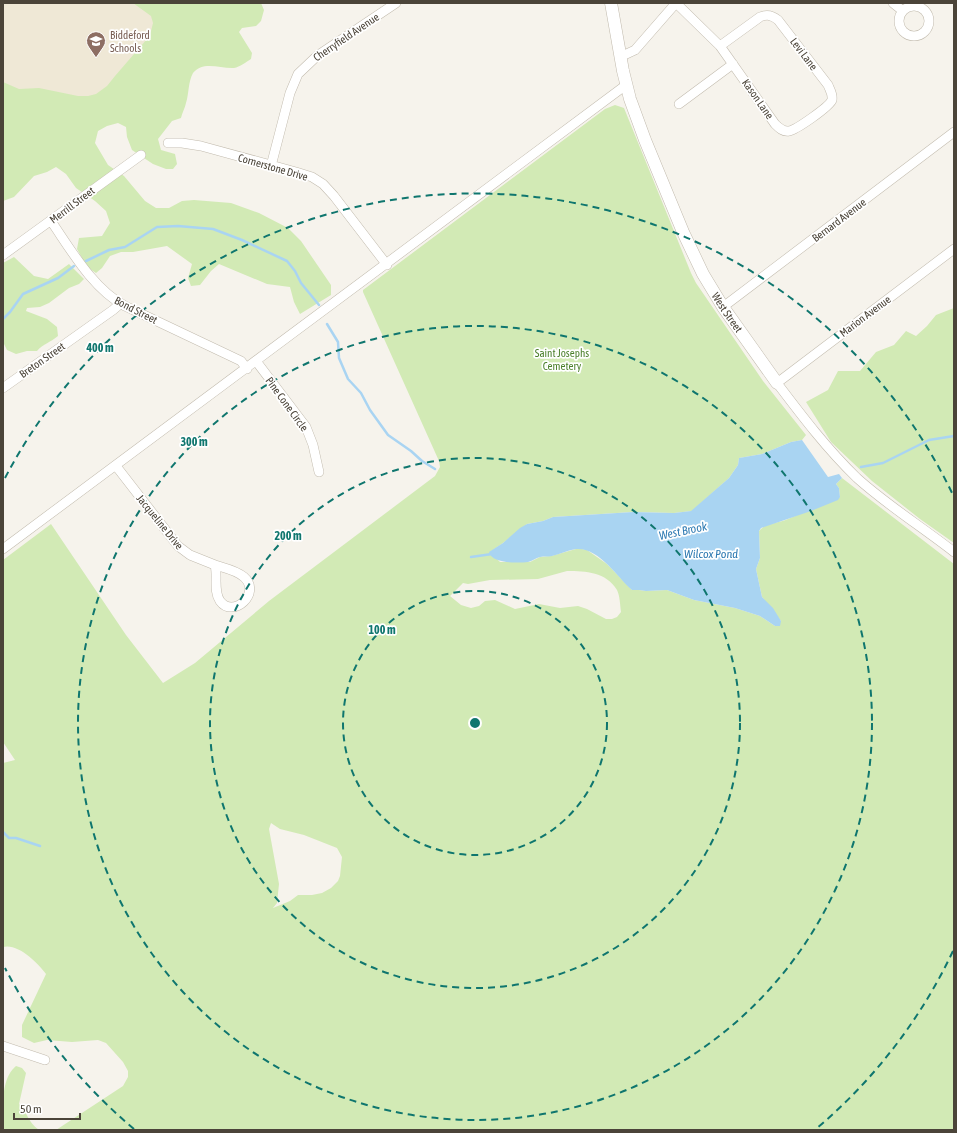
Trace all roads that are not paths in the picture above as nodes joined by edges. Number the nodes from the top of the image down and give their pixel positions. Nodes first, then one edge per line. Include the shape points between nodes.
1 (396, 3) edge
2 (612, 3) edge
3 (676, 3) edge
4 (893, 3) edge
5 (903, 11) dead end
6 (720, 46) junction
7 (620, 57) junction
8 (733, 64) junction
9 (626, 86) junction
10 (679, 104) dead end
11 (786, 131) joint
12 (954, 132) edge
13 (168, 143) dead end
14 (141, 155) dead end
15 (271, 166) junction
16 (51, 221) junction
17 (954, 249) edge
18 (3, 255) edge
19 (387, 264) junction
20 (120, 304) junction
21 (723, 307) junction
22 (256, 361) junction
23 (247, 368) junction
24 (777, 382) junction
25 (3, 388) edge
26 (116, 466) junction
27 (319, 472) dead end
28 (3, 549) edge
29 (954, 552) edge
30 (215, 565) junction
31 (3, 1046) edge
32 (45, 1060) dead end

1 - 15 street, Cherryfield Avenue via 317,56 298,74 290,92
2 - 7 street, West Street
3 - 6 street, Kason Lane
3 - 7 street via 634,50
4 - 5 street
6 - 8 street, Kason Lane
6 - 11 street, Levi Lane via 760,17 769,15 778,20 828,85 832,94 831,101 825,108 795,129
7 - 9 street, West Street
8 - 10 street
8 - 11 street, Kason Lane via 775,124
9 - 19 street
9 - 21 street, West Street via 645,140 686,238
12 - 21 street, Bernard Avenue
13 - 15 street, Cornerstone Drive via 192,144
14 - 16 street, Merrill Street
15 - 19 street, Cornerstone Drive via 304,174 323,184
16 - 18 street, Merrill Street
16 - 20 street, Bond Street via 92,279
17 - 24 street, Marion Avenue
19 - 22 street
20 - 23 street, Bond Street via 241,362
20 - 25 street, Breton Street
21 - 24 street, West Street
22 - 23 street
22 - 27 street, Pine Cone Circle via 306,427 314,445
23 - 26 street
24 - 29 street, West Street via 815,432 856,476 878,496
26 - 28 street
26 - 30 street, Jacqueline Drive via 178,546 190,555
30 - 30 street, Jacqueline Drive via 219,600 228,607 239,605 249,594 248,582 235,571
31 - 32 street

